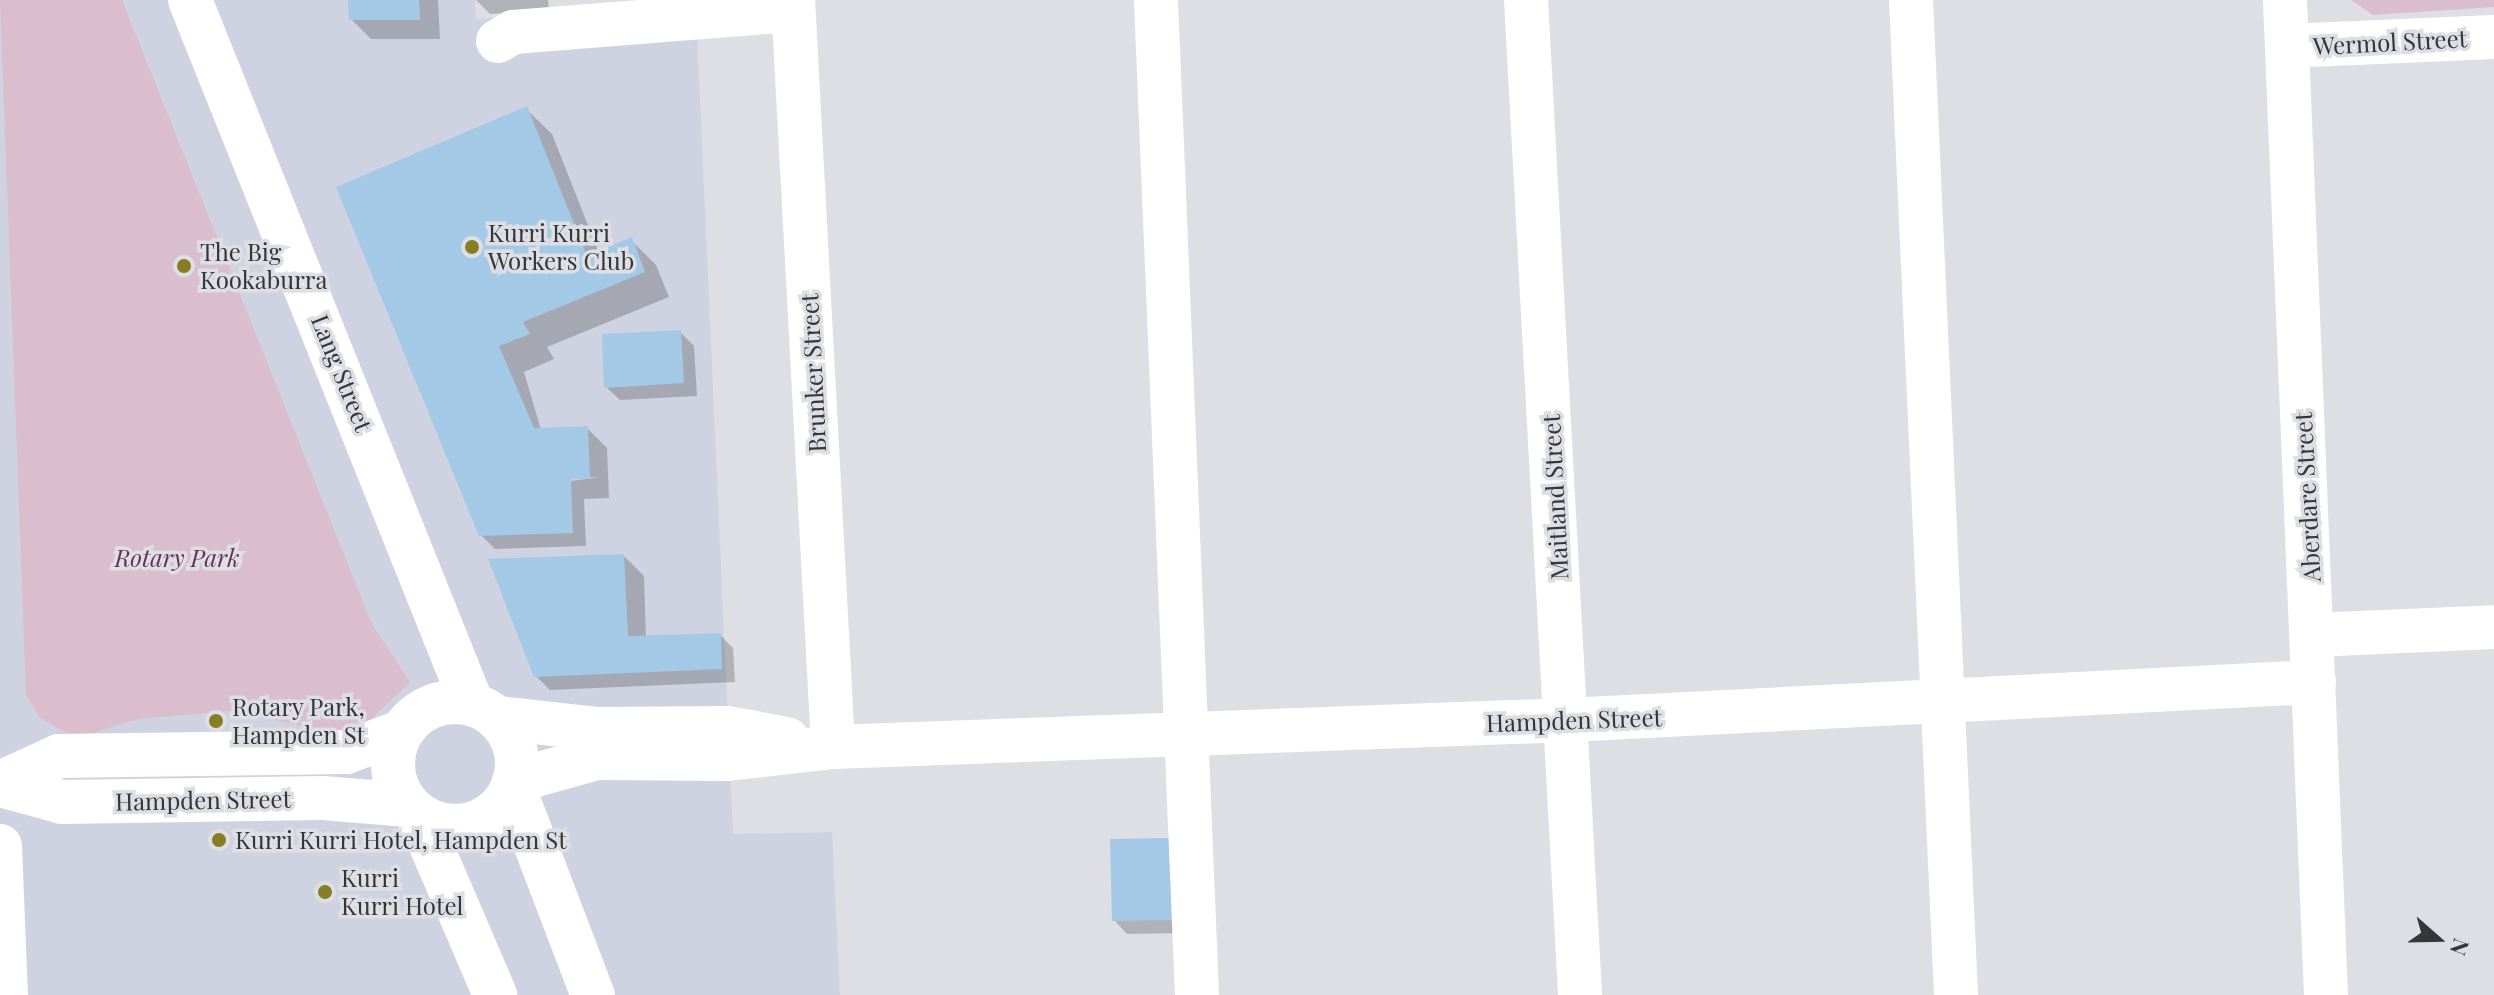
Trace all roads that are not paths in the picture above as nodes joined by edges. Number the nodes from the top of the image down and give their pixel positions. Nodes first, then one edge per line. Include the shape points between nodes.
1 (190, 0) edge
2 (1156, 0) edge
3 (1526, 0) edge
4 (1911, 0) edge
5 (2285, 0) edge
6 (793, 5) edge
7 (2494, 37) edge
8 (498, 41) dead end
9 (2287, 46) junction
10 (2494, 627) edge
11 (2313, 635) junction
12 (2314, 682) junction
13 (1943, 703) junction
14 (484, 711) junction
15 (1568, 720) junction
16 (401, 732) junction
17 (1187, 735) junction
18 (833, 747) junction
19 (0, 784) edge
20 (514, 784) junction
21 (413, 810) junction
22 (0, 846) edge
23 (6, 995) edge
24 (495, 995) edge
25 (593, 995) edge
26 (1197, 995) edge
27 (1580, 995) edge
28 (1956, 995) edge
29 (2326, 995) edge

1 - 14 street, Lang Street
2 - 17 street
3 - 15 street, Maitland Street
4 - 13 street
5 - 9 street, Aberdare Street
6 - 8 street via 513,32
6 - 18 street, Brunker Street
7 - 9 street, Wermol Street
9 - 11 street, Aberdare Street
10 - 11 street
11 - 12 street, Aberdare Street
12 - 13 street, Hampden Street
12 - 29 street, Aberdare Street
13 - 15 street, Hampden Street
13 - 28 street
14 - 16 street via 440,703 411,719
14 - 18 street, Hampden Street via 596,729 728,728
14 - 20 street via 514,746
15 - 17 street, Hampden Street
15 - 27 street, Maitland Street
16 - 19 street, Hampden Street via 346,752 59,756
16 - 21 street via 393,762 398,791
17 - 18 street, Hampden Street
17 - 26 street
18 - 20 street, Hampden Street via 727,759 597,758
19 - 21 street, Hampden Street via 62,802 323,798
20 - 21 street via 500,807 468,825 450,826
20 - 25 street
21 - 24 street
22 - 23 street

